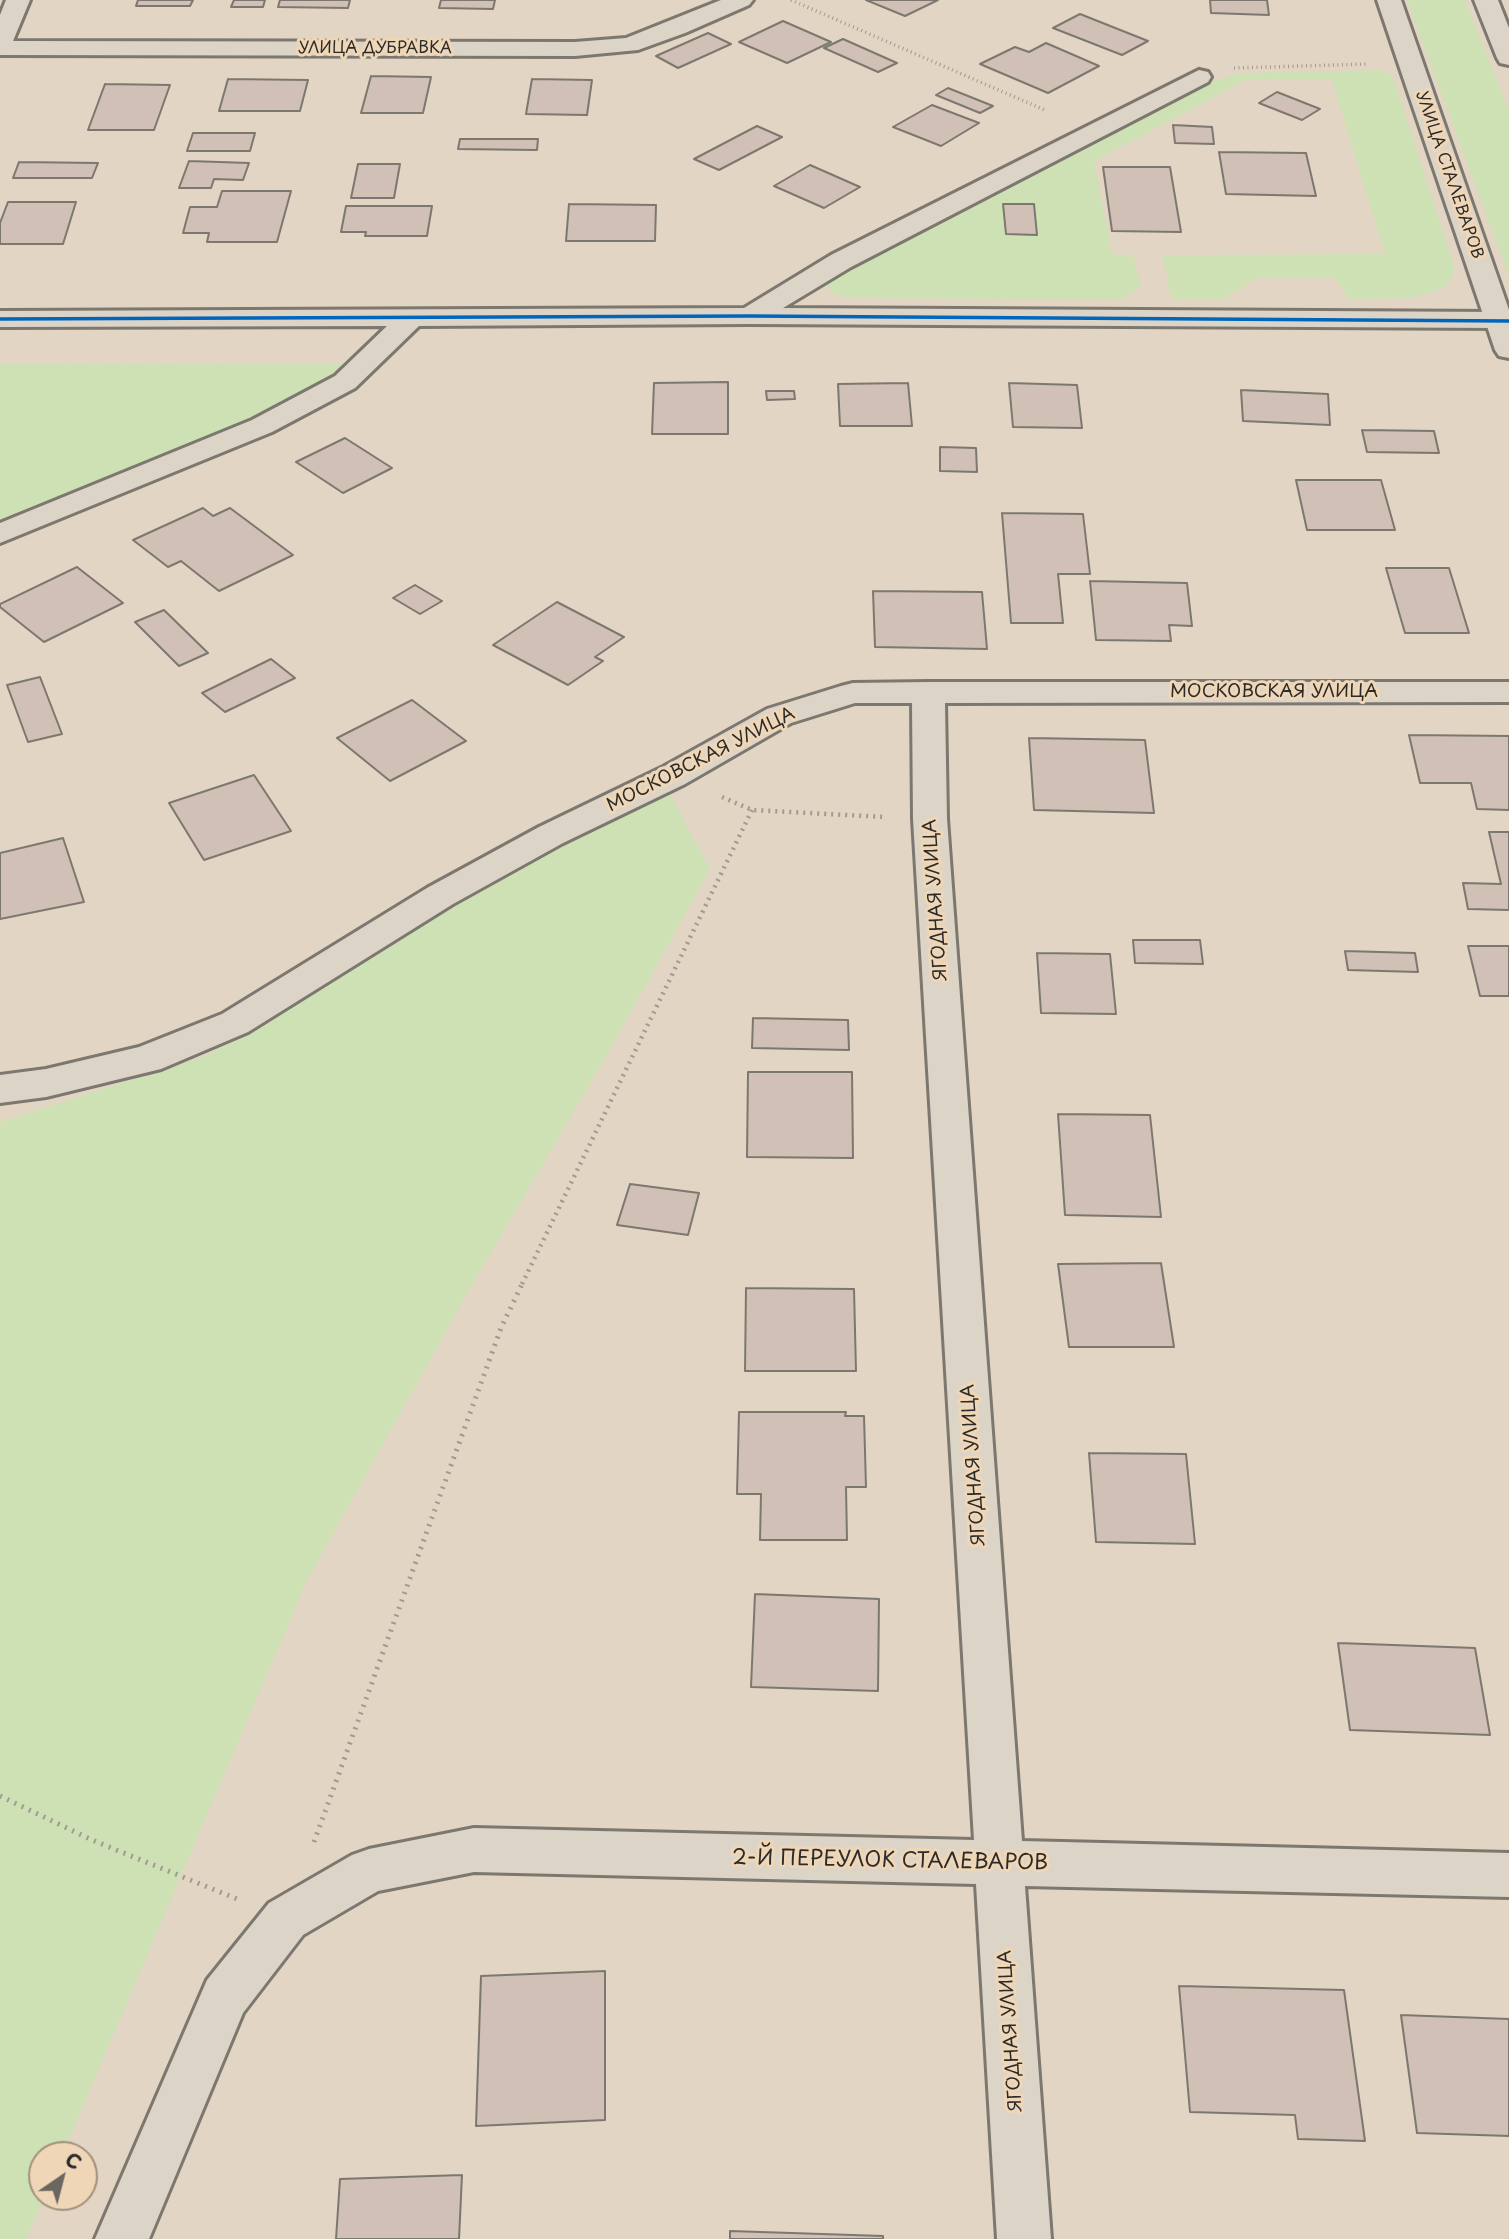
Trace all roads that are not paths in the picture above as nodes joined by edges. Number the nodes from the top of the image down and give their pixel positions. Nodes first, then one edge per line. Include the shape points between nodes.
1 (18, 0) edge
2 (741, 0) edge
3 (1389, 0) edge
4 (1486, 0) edge
5 (0, 43) edge
6 (0, 48) edge
7 (1509, 58) edge
8 (1199, 76) road end
9 (750, 316) junction
10 (411, 318) junction
11 (0, 319) edge
12 (1504, 320) edge
13 (1509, 350) edge
14 (0, 534) edge
15 (928, 692) junction
16 (1509, 692) edge
17 (0, 1089) edge
18 (1000, 1864) junction
19 (1509, 1875) edge
20 (122, 2239) edge
21 (1024, 2239) edge

1 - 5 street
2 - 6 street, УЛИЦА ДУБРАВКА via 629,45 589,48
3 - 12 street, УЛИЦА СТАЛЕВАРОВ
4 - 7 street
8 - 9 street via 841,261
9 - 10 street
9 - 12 street
10 - 11 street
10 - 14 street via 345,382 262,426
12 - 13 street, УЛИЦА СТАЛЕВАРОВ
15 - 16 street, МОСКОВСКАЯ УЛИЦА
15 - 17 street, МОСКОВСКАЯ УЛИЦА via 853,693 779,716 440,896 235,1023 148,1059
15 - 18 street, ЯГОДНАЯ УЛИЦА via 930,819
18 - 19 street, 2-Й ПЕРЕУЛОК СТАЛЕВАРОВ
18 - 20 street, 2-Й ПЕРЕУЛОК СТАЛЕВАРОВ via 474,1850 369,1871 286,1919 225,1997
18 - 21 street, ЯГОДНАЯ УЛИЦА

